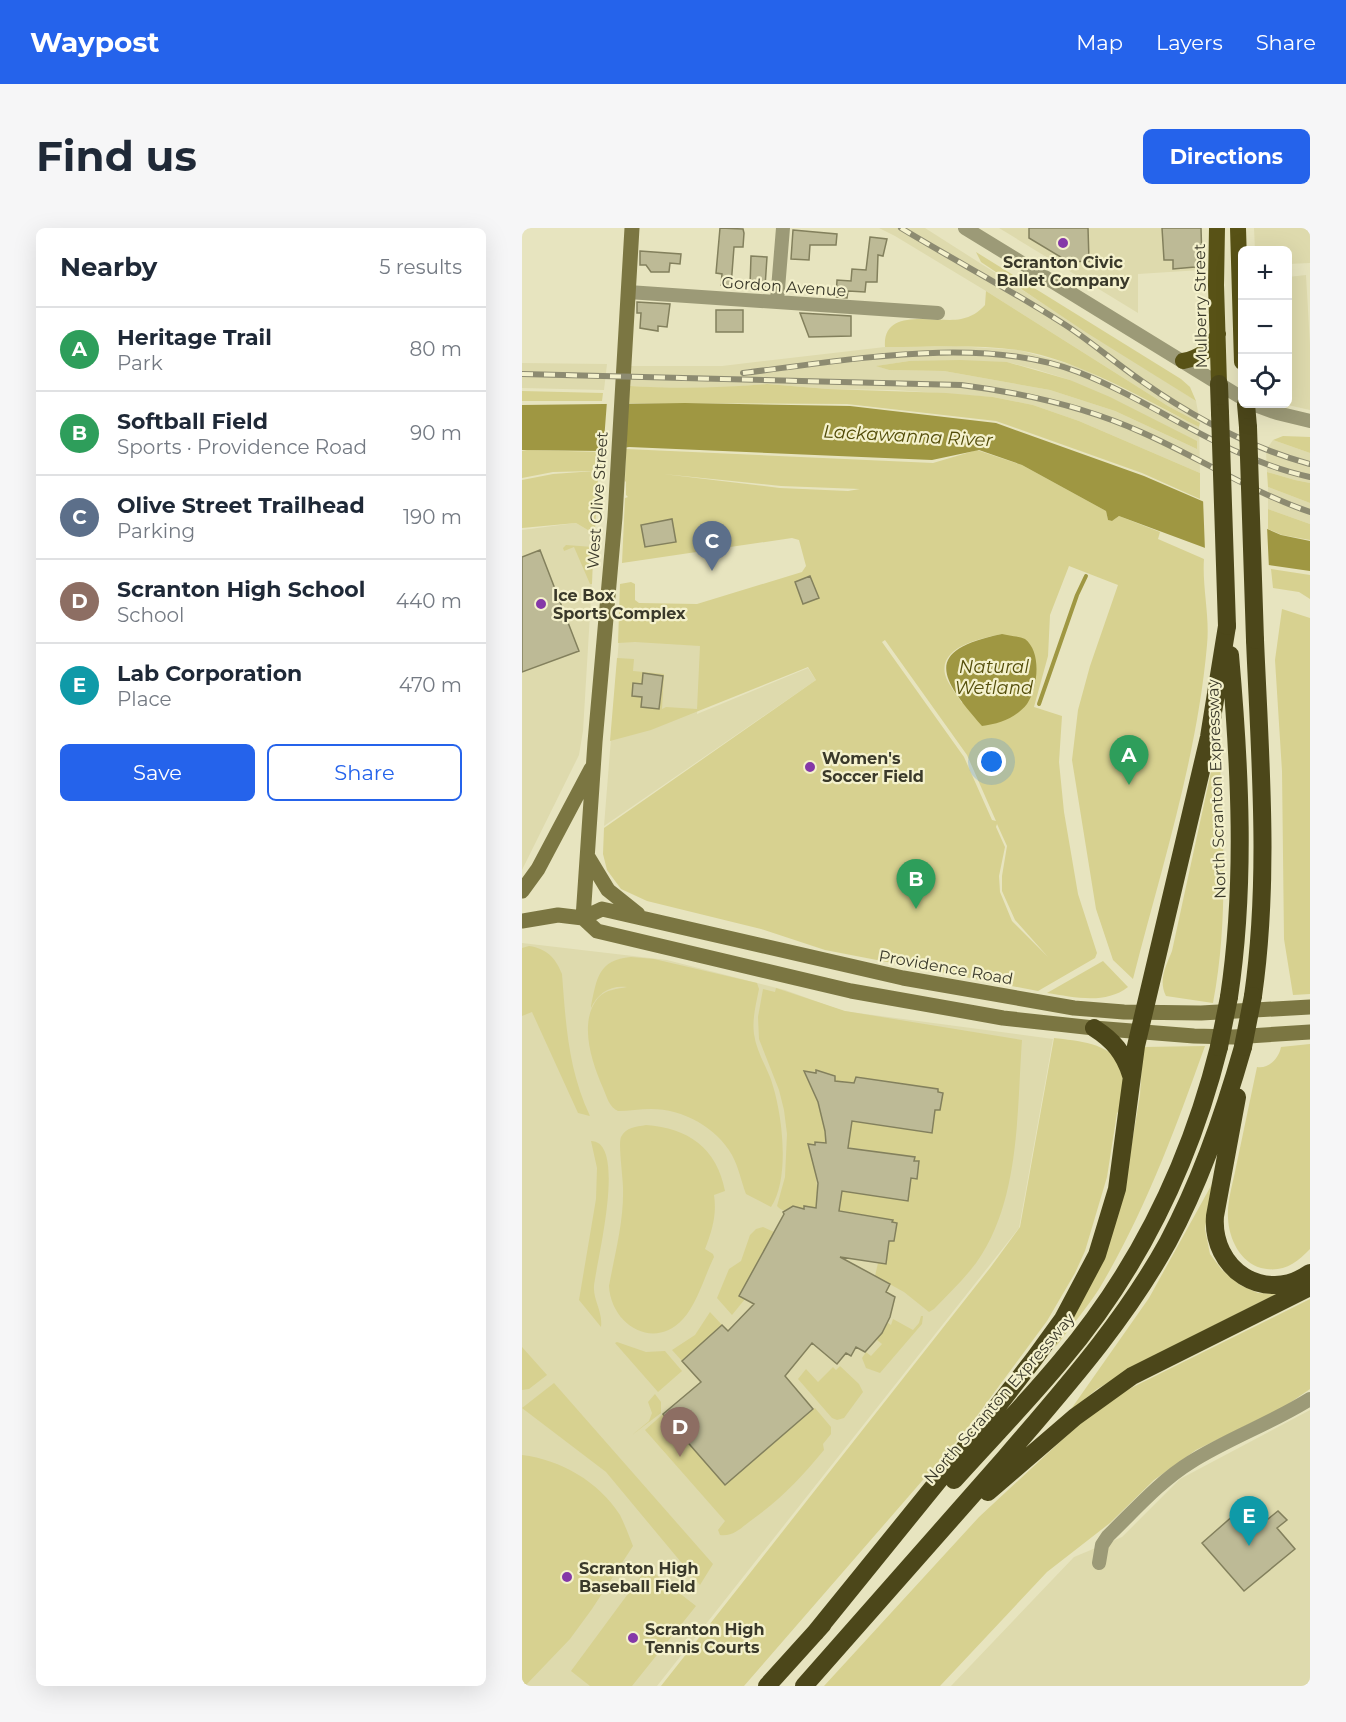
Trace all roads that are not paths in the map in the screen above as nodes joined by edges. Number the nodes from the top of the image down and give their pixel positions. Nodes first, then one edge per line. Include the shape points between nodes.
1 (632, 228) edge
2 (783, 228) edge
3 (965, 228) edge
4 (1217, 228) edge
5 (1238, 228) edge
6 (628, 292) junction
7 (777, 301) junction
8 (938, 314) dead end
9 (1218, 334) junction
10 (1242, 354) edge
11 (1183, 361) junction
12 (1219, 384) junction
13 (1238, 396) edge
14 (1246, 408) edge
15 (1263, 408) edge
16 (1310, 421) edge
17 (1227, 627) junction
18 (594, 764) junction
19 (588, 857) junction
20 (522, 891) edge
21 (583, 918) junction
22 (645, 919) junction
23 (522, 921) edge
24 (1310, 1006) edge
25 (1144, 1013) junction
26 (1094, 1028) junction
27 (1140, 1032) junction
28 (1310, 1032) edge
29 (1243, 1047) junction
30 (1132, 1078) junction
31 (1310, 1273) edge
32 (1310, 1287) edge
33 (1310, 1399) edge
34 (921, 1555) junction
35 (1099, 1563) dead end
36 (815, 1633) junction
37 (767, 1686) edge
38 (804, 1686) edge

1 - 6 main road, West Olive Street
2 - 7 street
3 - 11 street
4 - 9 highway, Mulberry Street
5 - 10 highway
6 - 7 street, Gordon Avenue
6 - 18 main road, West Olive Street via 612,557
7 - 8 street, Gordon Avenue
9 - 11 highway via 1206,351
9 - 12 highway, Mulberry Street
11 - 12 street
12 - 13 street
12 - 17 highway, North Scranton Expressway, bridge
14 - 29 highway, bridge via 1263,876 1261,933
15 - 16 street
17 - 25 highway via 1209,737
17 - 36 highway, North Scranton Expressway, bridge via 1235,715 1240,854 1238,931 1219,1047 1200,1115 1173,1183 1135,1257 1062,1361
18 - 19 main road, West Olive Street
18 - 20 main road via 538,869
19 - 21 main road, West Olive Street
19 - 22 main road via 608,890
21 - 22 main road, Providence Road via 602,909
21 - 23 main road, Providence Road via 558,915
21 - 26 main road, Providence Road via 597,931 851,991 961,1012
22 - 25 main road, Providence Road via 903,978 1074,1008
24 - 25 main road, Providence Road
25 - 27 highway
26 - 27 main road, Providence Road
26 - 30 highway via 1120,1051
27 - 28 main road, Providence Road via 1233,1036
27 - 30 highway
29 - 31 highway via 1233,1126 1216,1206 1217,1245 1234,1268 1258,1283 1283,1285
29 - 34 highway via 1196,1182 1135,1296 1078,1374
30 - 36 highway via 1114,1200 1097,1255 1075,1298 993,1413
32 - 34 highway via 1152,1364 1113,1388 1022,1462
33 - 35 street via 1190,1463 1108,1536
34 - 38 highway
36 - 37 highway, North Scranton Expressway

